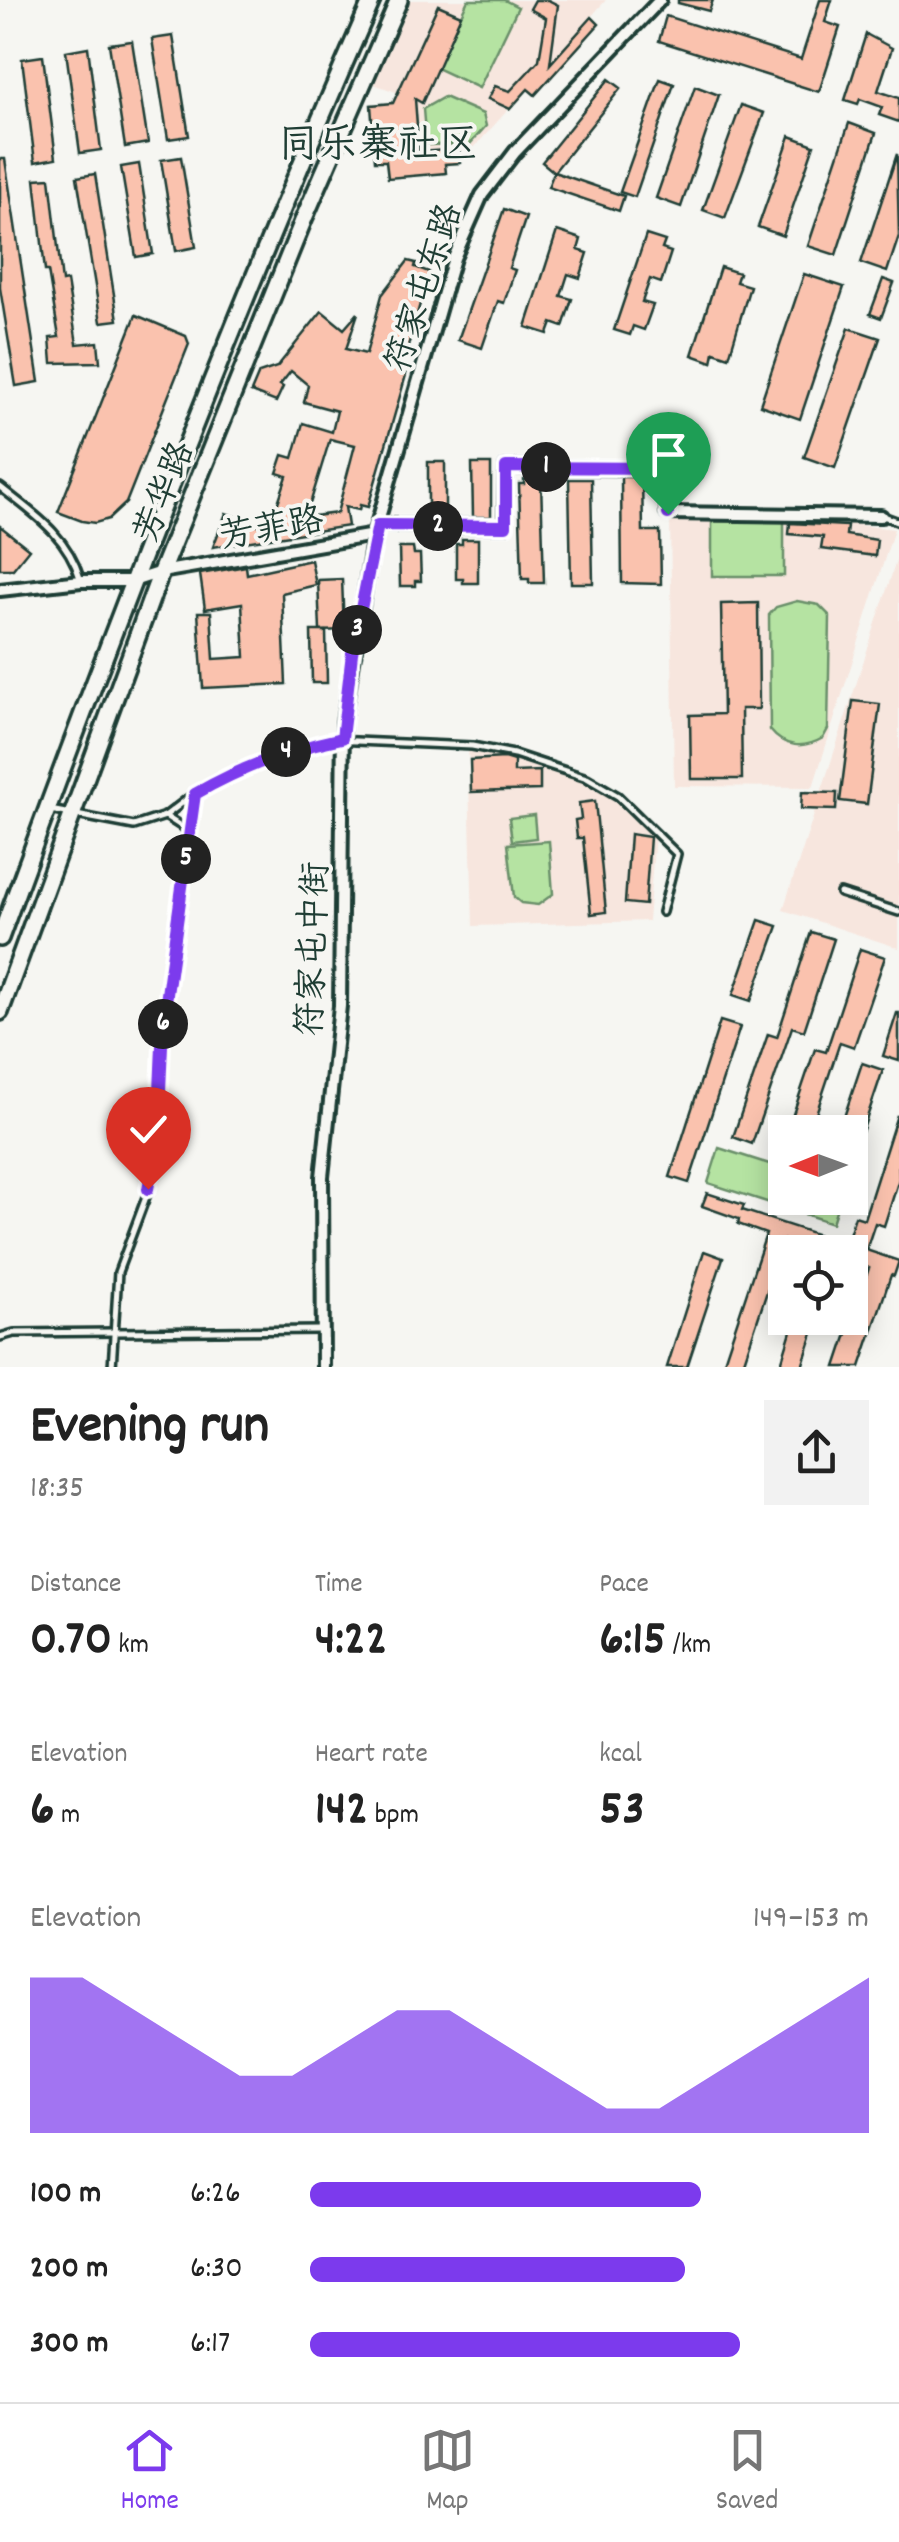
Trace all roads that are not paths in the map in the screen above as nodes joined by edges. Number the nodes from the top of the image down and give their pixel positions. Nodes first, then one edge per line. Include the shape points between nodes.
1 (372, 0) edge
2 (400, 0) edge
3 (660, 0) edge
4 (0, 487) edge
5 (881, 516) joint
6 (899, 522) edge
7 (376, 530) junction
8 (161, 572) junction
9 (81, 581) junction
10 (133, 582) junction
11 (0, 590) edge
12 (342, 738) junction
13 (195, 794) junction
14 (46, 810) junction
15 (71, 814) junction
16 (165, 816) junction
17 (190, 832) junction
18 (840, 892) dead end
19 (662, 912) dead end
20 (899, 912) edge
21 (0, 938) edge
22 (0, 1012) edge
23 (112, 1330) junction
24 (323, 1330) junction
25 (0, 1337) edge
26 (112, 1367) edge
27 (323, 1367) edge

1 - 10 main road, 芳华路 via 283,201
2 - 8 main road, 芳华路
3 - 7 street, 符家屯东路 via 482,196 454,258
4 - 9 lane via 59,535
5 - 6 lane
5 - 7 street, 芳菲路 via 668,514 668,468 506,467 506,526
7 - 8 street, 芳菲路
7 - 12 street, 符家屯中街
8 - 10 street, 芳菲路
8 - 15 main road, 芳华路
9 - 10 street, 芳菲路
9 - 11 street, 芳菲路
10 - 14 main road, 芳华路
12 - 13 lane via 237,770
12 - 19 lane via 472,746 587,778 618,796 677,854
12 - 24 street, 符家屯中街 via 340,1006 322,1178
13 - 16 lane
13 - 17 lane
14 - 15 lane
14 - 21 main road, 芳华路
15 - 16 lane via 134,826
15 - 22 main road, 芳华路
16 - 17 lane
17 - 23 lane via 163,1023 158,1136 148,1189 118,1272
18 - 20 lane
23 - 24 lane
23 - 25 lane
23 - 26 lane
24 - 27 street, 符家屯中街

